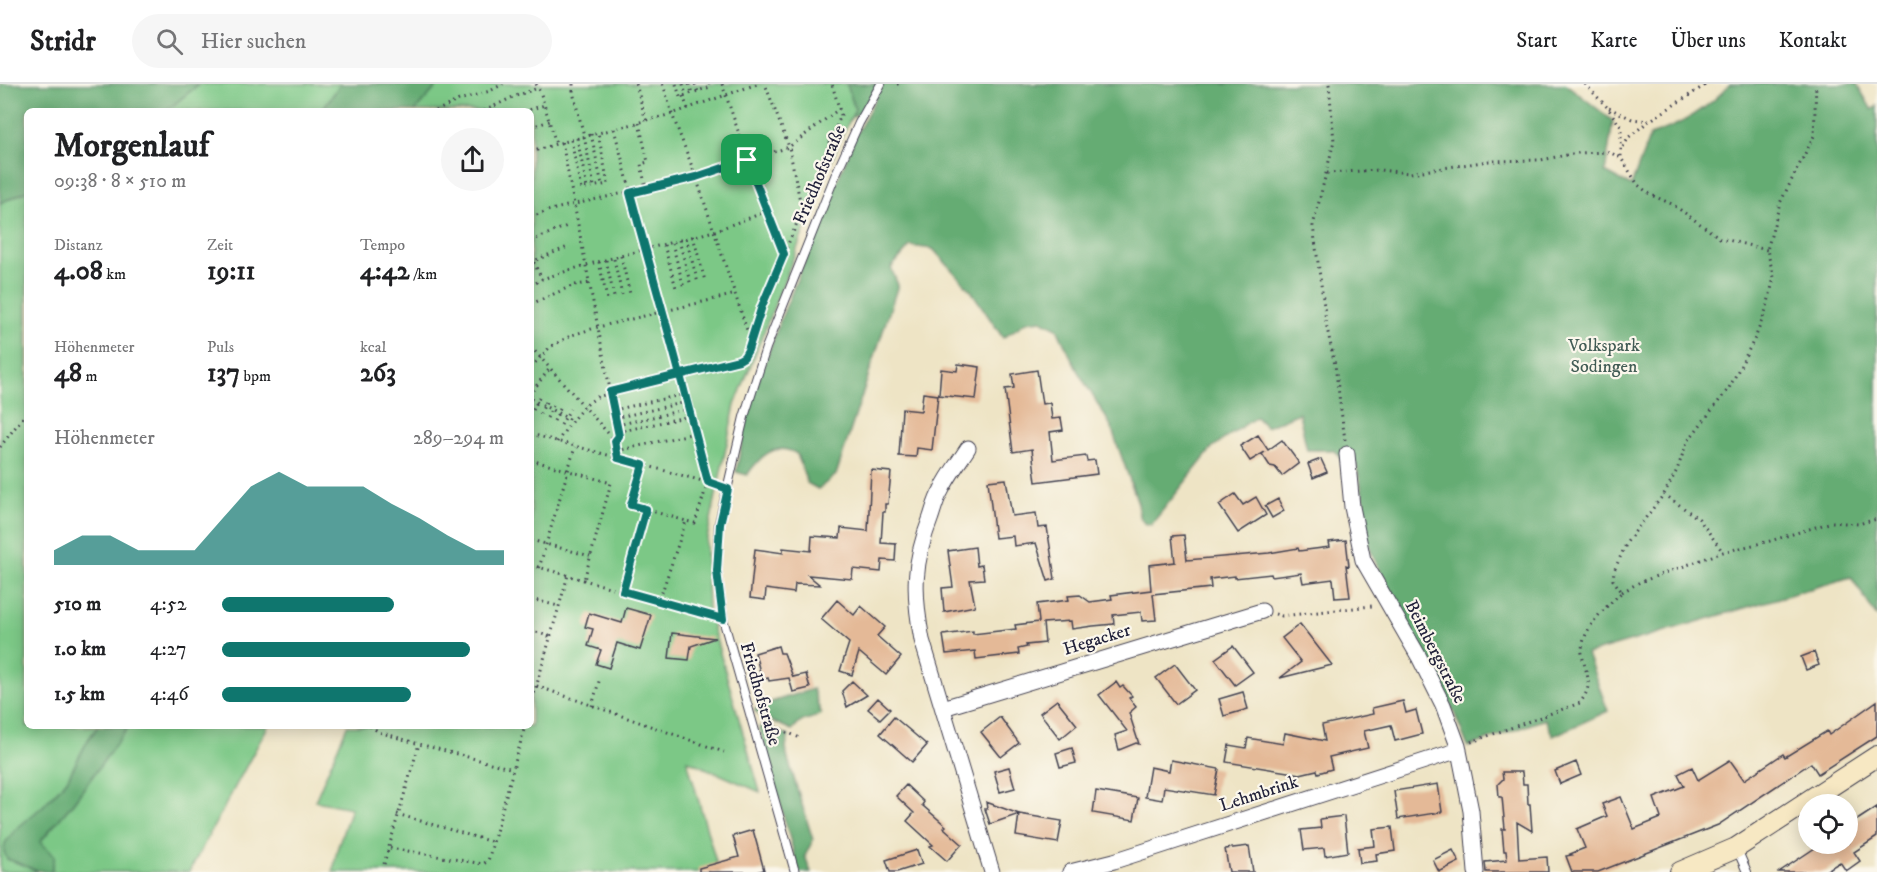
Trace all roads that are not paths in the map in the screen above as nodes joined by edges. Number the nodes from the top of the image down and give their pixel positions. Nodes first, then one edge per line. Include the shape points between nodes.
1 (881, 84) edge
2 (968, 448) dead end
3 (1347, 454) road end
4 (1262, 610) dead end
5 (943, 708) junction
6 (1459, 750) junction
7 (1877, 756) edge
8 (1736, 848) junction
9 (795, 872) edge
10 (992, 872) edge
11 (1070, 872) edge
12 (1476, 872) edge
13 (1680, 872) edge
14 (1747, 872) edge

1 - 9 lane, Friedhofstraße via 835,176 765,348 744,417 720,524 717,571 723,619
2 - 5 street via 941,491 921,541 916,568 918,621
3 - 6 street, Beimbergstraße via 1363,560 1419,657 1443,705
4 - 5 street, Hegacker
5 - 10 street
6 - 11 street, Lehmbrink
6 - 12 street, Beimbergstraße via 1472,810
7 - 8 main road
8 - 13 main road
8 - 14 lane

